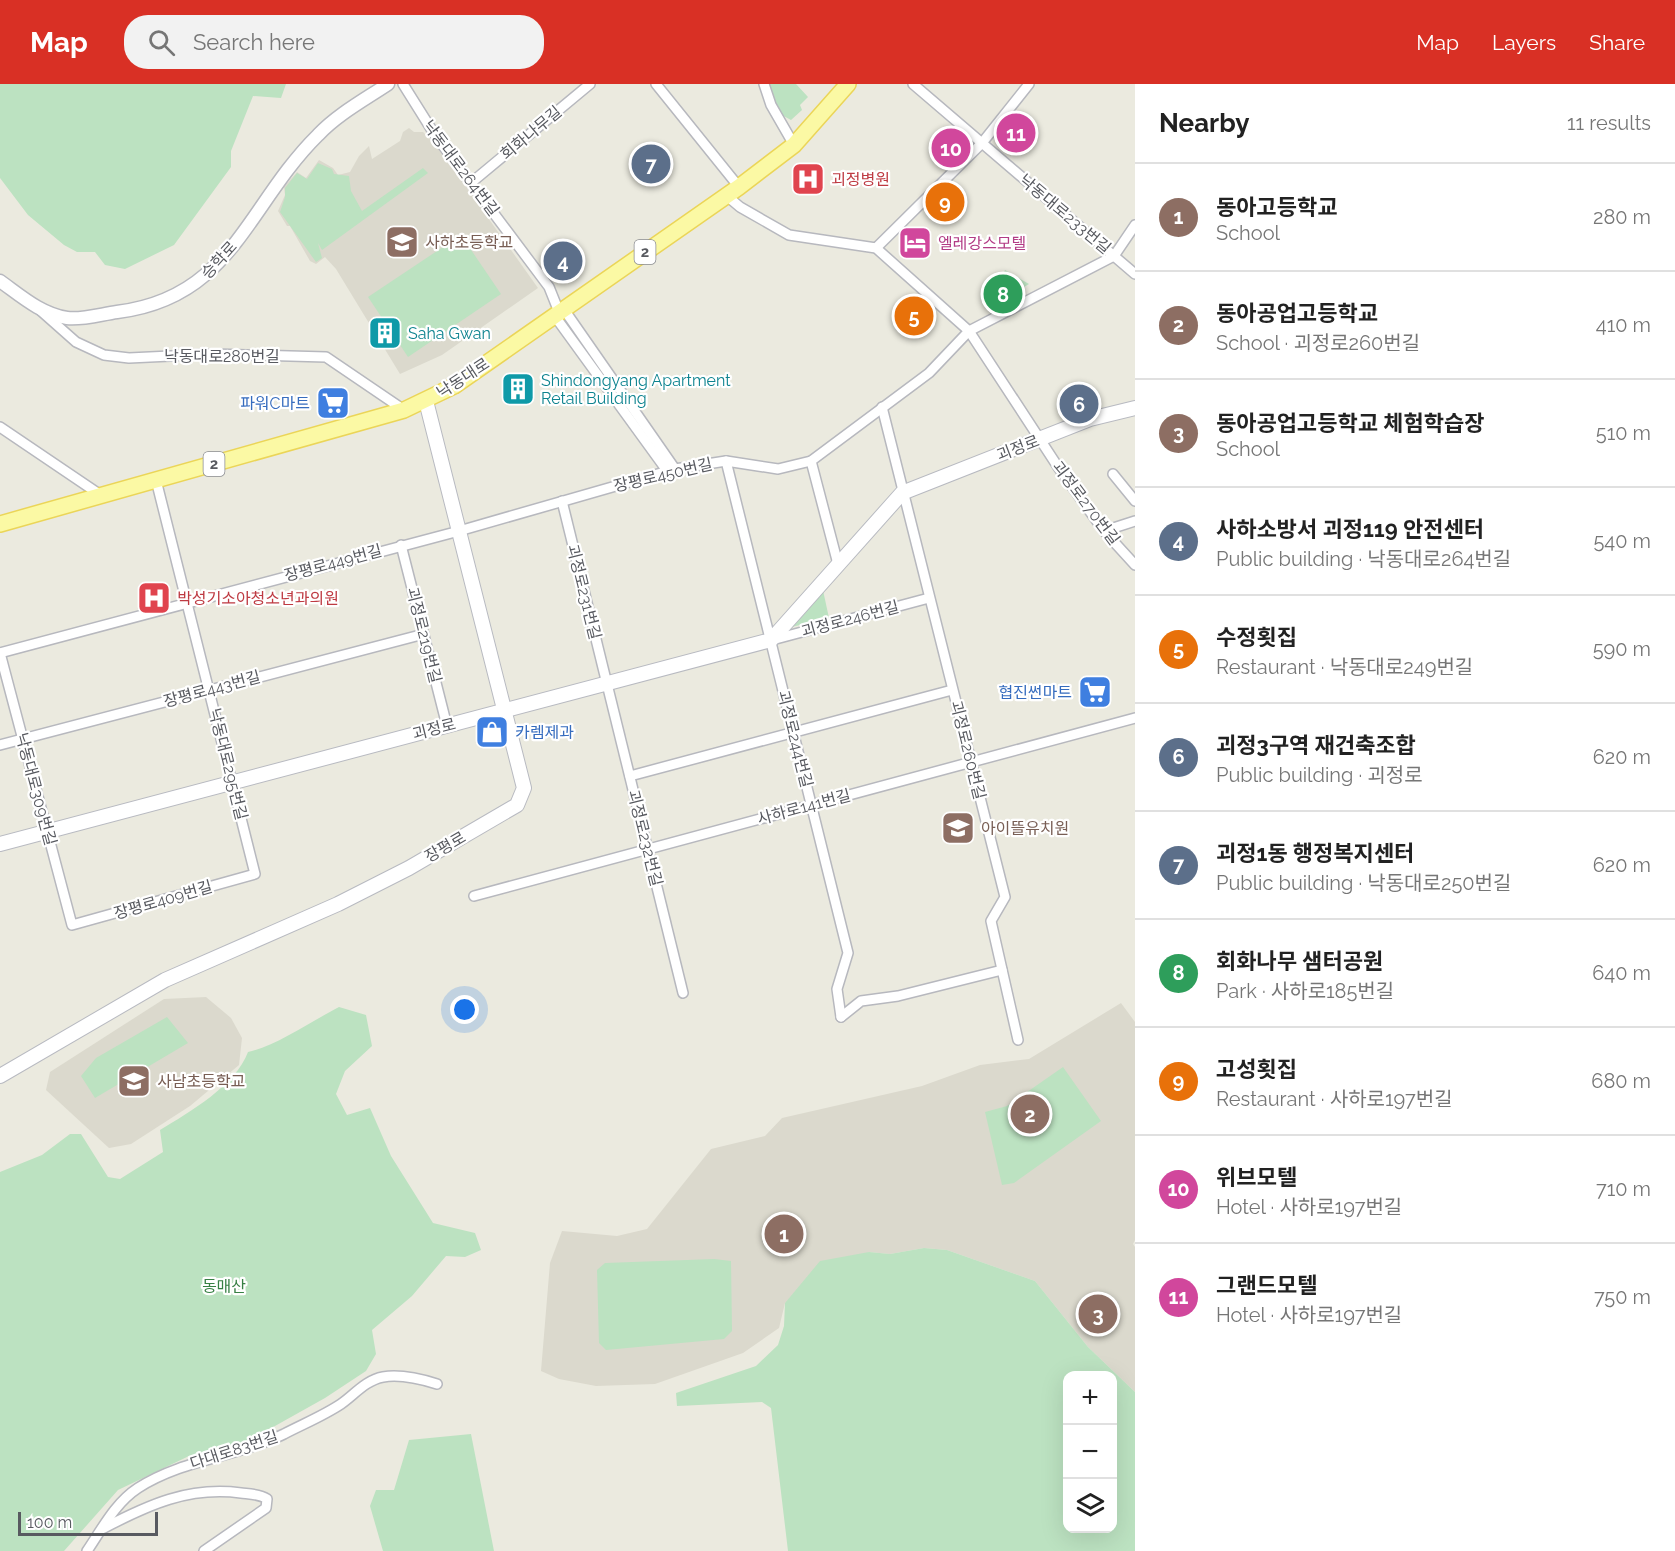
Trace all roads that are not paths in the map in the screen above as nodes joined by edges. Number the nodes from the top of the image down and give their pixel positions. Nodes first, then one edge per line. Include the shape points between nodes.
1 (388, 84) edge
2 (403, 84) edge
3 (590, 84) edge
4 (656, 84) edge
5 (764, 84) edge
6 (848, 84) edge
7 (914, 84) edge
8 (1029, 84) edge
9 (982, 143) junction
10 (794, 145) junction
11 (472, 182) junction
12 (733, 192) junction
13 (1135, 225) edge
14 (876, 248) junction
15 (1114, 256) junction
16 (1135, 274) edge
17 (0, 281) edge
18 (39, 310) junction
19 (559, 312) junction
20 (969, 331) junction
21 (426, 401) junction
22 (882, 407) junction
23 (1135, 408) edge
24 (404, 410) junction
25 (0, 427) edge
26 (4, 434) edge
27 (1039, 440) junction
28 (726, 461) junction
29 (811, 461) junction
30 (672, 471) junction
31 (1113, 474) dead end
32 (156, 480) junction
33 (902, 493) junction
34 (102, 496) junction
35 (562, 501) junction
36 (1135, 501) edge
37 (1135, 521) edge
38 (0, 524) edge
39 (459, 531) junction
40 (1104, 531) junction
41 (401, 545) junction
42 (838, 564) junction
43 (1135, 565) edge
44 (929, 598) junction
45 (186, 602) junction
46 (424, 634) junction
47 (771, 640) junction
48 (0, 653) edge
49 (607, 684) junction
50 (209, 690) junction
51 (952, 690) junction
52 (505, 712) junction
53 (1135, 718) edge
54 (447, 726) junction
55 (794, 733) junction
56 (22, 739) junction
57 (0, 745) edge
58 (971, 762) junction
59 (630, 776) junction
60 (232, 784) junction
61 (812, 805) junction
62 (47, 832) junction
63 (0, 844) edge
64 (647, 849) junction
65 (255, 874) joint
66 (474, 896) dead end
67 (72, 926) joint
68 (1002, 970) junction
69 (683, 993) dead end
70 (1018, 1040) dead end
71 (0, 1076) edge
72 (437, 1384) dead end
73 (101, 1529) junction
74 (87, 1551) edge
75 (204, 1551) edge

1 - 18 street, 승학로 via 339,116 317,136 220,264 196,285 140,309 68,319
2 - 11 street, 낙동대로264번길 via 435,135
3 - 11 street, 회화나무길
4 - 12 street
5 - 10 street
6 - 10 main road, 낙동대로 / 2
7 - 9 street, 낙동대로233번길
8 - 9 street
9 - 14 street
9 - 15 street, 낙동대로233번길
10 - 12 main road, 낙동대로 / 2
11 - 19 street, 낙동대로264번길 via 549,287
12 - 14 street via 740,207 789,235
12 - 19 main road, 낙동대로 / 2
13 - 15 street
14 - 20 street, 괴정로270번길
15 - 16 street, 낙동대로233번길
15 - 20 street, 장평로450번길
17 - 18 street, 승학로
18 - 24 street, 낙동대로280번길 via 76,342 104,355 326,357
19 - 21 main road, 낙동대로 / 2 via 454,386
19 - 30 street, 낙동대로264번길
20 - 22 street, 장평로450번길 via 929,373
20 - 27 street, 괴정로270번길
21 - 24 main road, 낙동대로 / 2
21 - 39 main road, 장평로
22 - 29 street, 장평로450번길
22 - 33 street
23 - 27 main road, 괴정로 via 1090,419
24 - 32 main road, 낙동대로 / 2
25 - 26 street
26 - 34 street
27 - 33 main road, 괴정로
27 - 40 street, 괴정로270번길
28 - 29 street, 장평로450번길 via 778,470
28 - 30 street, 장평로450번길
28 - 47 street, 괴정로244번길
29 - 42 street
30 - 35 street, 장평로450번길
31 - 36 street
32 - 34 main road, 낙동대로 / 2
32 - 45 street, 낙동대로295번길
33 - 42 main road, 괴정로
33 - 44 street, 괴정로260번길
34 - 38 main road, 낙동대로 / 2
35 - 39 street, 장평로450번길
35 - 49 street, 괴정로231번길
37 - 40 street
39 - 41 street, 장평로449번길
39 - 52 main road, 장평로
40 - 43 street, 괴정로270번길
41 - 45 street, 장평로449번길
41 - 46 street, 괴정로219번길
42 - 47 main road, 괴정로
44 - 47 street, 괴정로246번길
44 - 51 street, 괴정로260번길
45 - 48 street, 장평로449번길
45 - 50 street, 낙동대로295번길
46 - 50 street, 장평로443번길
46 - 54 street, 괴정로219번길
47 - 49 main road, 괴정로
47 - 55 street, 괴정로244번길
48 - 56 street, 낙동대로309번길
49 - 52 main road, 괴정로
49 - 59 street, 괴정로232번길
50 - 56 street, 장평로443번길
50 - 60 street, 낙동대로295번길
51 - 55 street
51 - 58 street, 괴정로260번길
52 - 54 main road, 괴정로
52 - 71 main road, 장평로 via 524,788 517,805 338,904 165,980
53 - 58 street, 사하로141번길
54 - 60 main road, 괴정로
55 - 59 street
55 - 61 street, 괴정로244번길
56 - 57 street, 장평로443번길
56 - 62 street, 낙동대로309번길
58 - 61 street, 사하로141번길
58 - 68 street, 괴정로260번길 via 1005,897 991,921
59 - 64 street, 괴정로232번길
60 - 62 main road, 괴정로
60 - 65 street, 낙동대로295번길
61 - 64 street, 사하로141번길
61 - 68 street, 괴정로244번길 via 848,953 837,988 841,1017 861,1001 898,996
62 - 63 main road, 괴정로
62 - 67 street, 낙동대로309번길
64 - 66 street, 사하로141번길
64 - 69 street, 괴정로232번길
65 - 67 street, 장평로409번길
68 - 70 street, 괴정로260번길
72 - 73 street, 다대로83번길 via 417,1378 382,1377 281,1435 156,1478 115,1509
73 - 74 street, 다대로83번길
73 - 75 street via 152,1503 179,1495 237,1492 267,1499 266,1508

